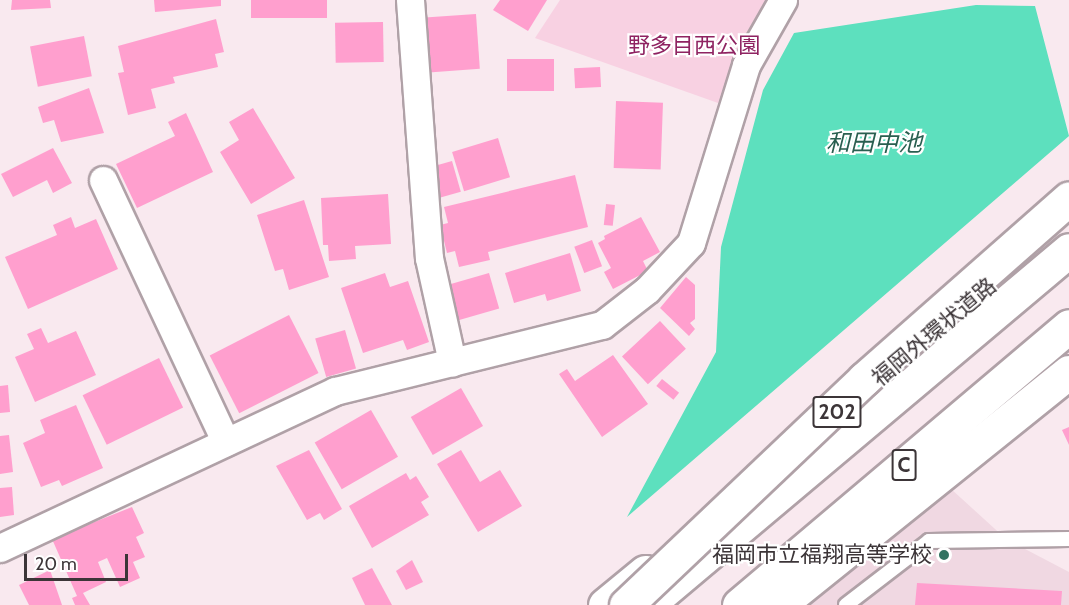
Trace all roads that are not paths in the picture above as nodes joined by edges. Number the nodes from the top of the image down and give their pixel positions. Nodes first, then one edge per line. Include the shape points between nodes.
1 (410, 0) edge
2 (783, 0) edge
3 (103, 180) dead end
4 (1069, 198) edge
5 (1069, 219) edge
6 (1069, 250) edge
7 (1069, 326) edge
8 (452, 362) junction
9 (1069, 372) edge
10 (226, 442) junction
11 (1069, 539) edge
12 (0, 548) edge
13 (605, 605) edge
14 (626, 605) edge
15 (647, 605) edge
16 (736, 605) edge
17 (779, 605) edge
18 (846, 605) edge

1 - 8 street via 429,258
2 - 8 street via 746,65 692,243 648,290 602,325
3 - 10 street
4 - 14 highway, bridge via 864,379
5 - 13 highway, 福岡外環状道路 / 202, bridge
6 - 15 highway
7 - 16 highway, C
8 - 10 street via 335,391
9 - 17 highway
10 - 12 street
11 - 18 lane via 928,541

